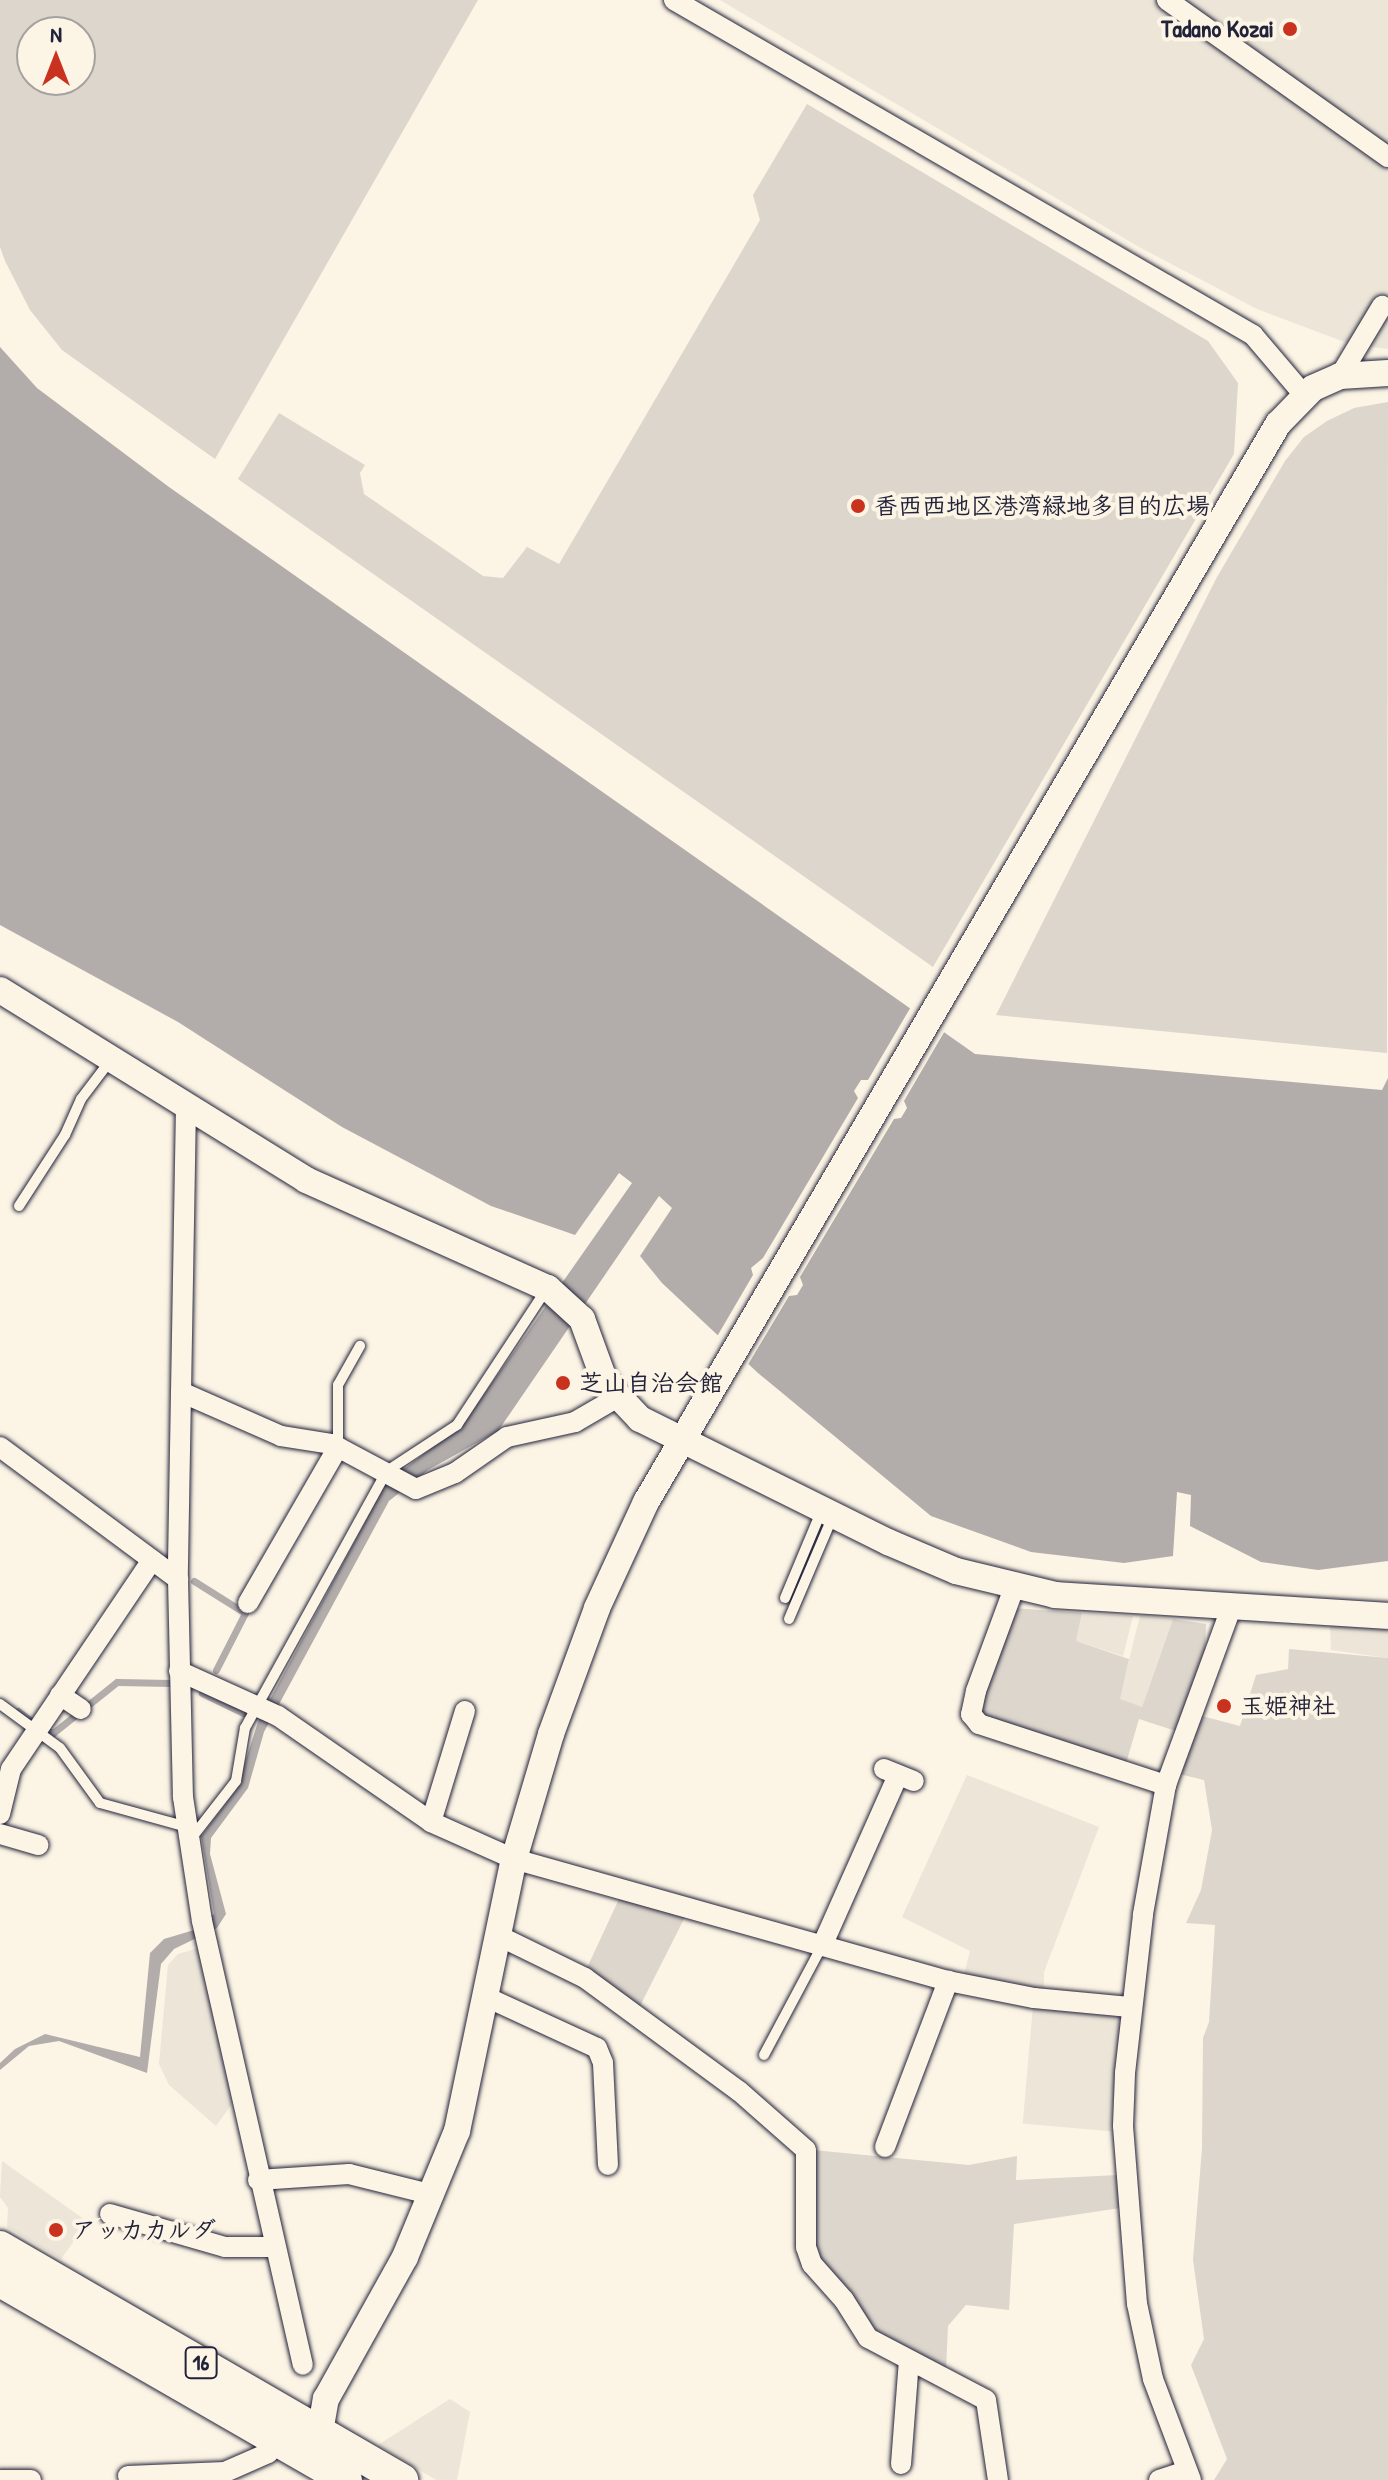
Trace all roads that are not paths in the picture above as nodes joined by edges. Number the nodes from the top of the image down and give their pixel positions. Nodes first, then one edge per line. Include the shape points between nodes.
1 (1167, 0) edge
2 (677, 1) edge
3 (1388, 157) edge
4 (1382, 306) dead end
5 (1388, 373) edge
6 (1340, 376) junction
7 (1304, 395) junction
8 (0, 990) edge
9 (110, 1061) junction
10 (186, 1106) junction
11 (19, 1206) dead end
12 (548, 1288) junction
13 (360, 1346) dead end
14 (181, 1392) junction
15 (616, 1398) junction
16 (681, 1441) junction
17 (0, 1447) edge
18 (338, 1447) junction
19 (387, 1471) junction
20 (828, 1513) junction
21 (152, 1560) junction
22 (178, 1579) junction
23 (1014, 1588) junction
24 (785, 1598) dead end
25 (248, 1603) dead end
26 (1232, 1606) junction
27 (1388, 1616) edge
28 (789, 1619) dead end
29 (179, 1671) junction
30 (60, 1695) junction
31 (0, 1704) edge
32 (256, 1705) junction
33 (81, 1709) dead end
34 (465, 1711) dead end
35 (36, 1728) junction
36 (6, 1766) edge
37 (899, 1775) dead end
38 (1166, 1785) junction
39 (0, 1814) edge
40 (431, 1822) junction
41 (0, 1834) edge
42 (188, 1834) junction
43 (38, 1845) dead end
44 (514, 1859) junction
45 (497, 1935) junction
46 (822, 1946) junction
47 (948, 1981) junction
48 (484, 1996) junction
49 (1130, 2007) junction
50 (764, 2055) dead end
51 (885, 2147) dead end
52 (608, 2165) dead end
53 (258, 2180) junction
54 (433, 2195) junction
55 (110, 2214) dead end
56 (0, 2247) edge
57 (273, 2247) junction
58 (3, 2290) edge
59 (59, 2298) junction
60 (909, 2360) junction
61 (303, 2365) dead end
62 (298, 2430) junction
63 (901, 2464) dead end
64 (334, 2475) edge
65 (1189, 2475) edge
66 (128, 2476) dead end
67 (0, 2480) edge
68 (31, 2480) edge
69 (402, 2480) edge
70 (998, 2480) edge
71 (1159, 2480) edge

1 - 3 street
2 - 7 street via 1253,335
4 - 6 street
5 - 6 street
6 - 7 street
7 - 16 street via 1278,424
8 - 9 street
9 - 10 street
9 - 11 lane via 81,1099 65,1135
10 - 12 street via 306,1180
10 - 14 street
12 - 15 street via 582,1319
12 - 19 lane via 457,1425
13 - 18 lane via 338,1385
14 - 18 street via 281,1436
14 - 22 street
15 - 16 street
15 - 19 street via 575,1422 507,1437 455,1473 416,1489
16 - 20 street
16 - 44 street via 597,1608 551,1734
17 - 21 street
18 - 19 street
18 - 25 street
19 - 32 lane
20 - 23 street via 956,1571
20 - 24 lane
20 - 28 lane
21 - 22 street
21 - 30 street
22 - 29 street
23 - 26 street
23 - 38 street via 971,1714 979,1724
26 - 27 street
26 - 38 street
29 - 32 street
29 - 42 street
30 - 33 street
30 - 35 street
31 - 35 lane
32 - 40 street
32 - 42 lane via 245,1728 236,1781
34 - 40 street
35 - 36 street
35 - 42 lane via 60,1748 100,1803
36 - 39 street
37 - 46 street
38 - 49 street
40 - 44 street
41 - 43 street
42 - 53 street
44 - 45 street
44 - 46 street
45 - 48 street
45 - 60 street via 585,1978 739,2091 806,2150 806,2247 812,2264 844,2300 860,2330
46 - 47 street
46 - 50 lane
47 - 49 street via 1034,1998
47 - 51 street
48 - 52 street via 597,2048 603,2063
48 - 54 street via 457,2131
49 - 65 street via 1123,2126 1137,2304 1153,2379
53 - 54 street via 349,2174
53 - 57 street
54 - 62 street via 379,2307 326,2399
55 - 57 street via 225,2247
56 - 59 main road, 16
57 - 61 street
58 - 59 main road, 16
59 - 62 main road, 16
60 - 63 street
60 - 70 street via 986,2400
62 - 64 main road, 16
62 - 66 street via 255,2461 225,2472
62 - 69 main road, 16
65 - 71 street
67 - 68 street

